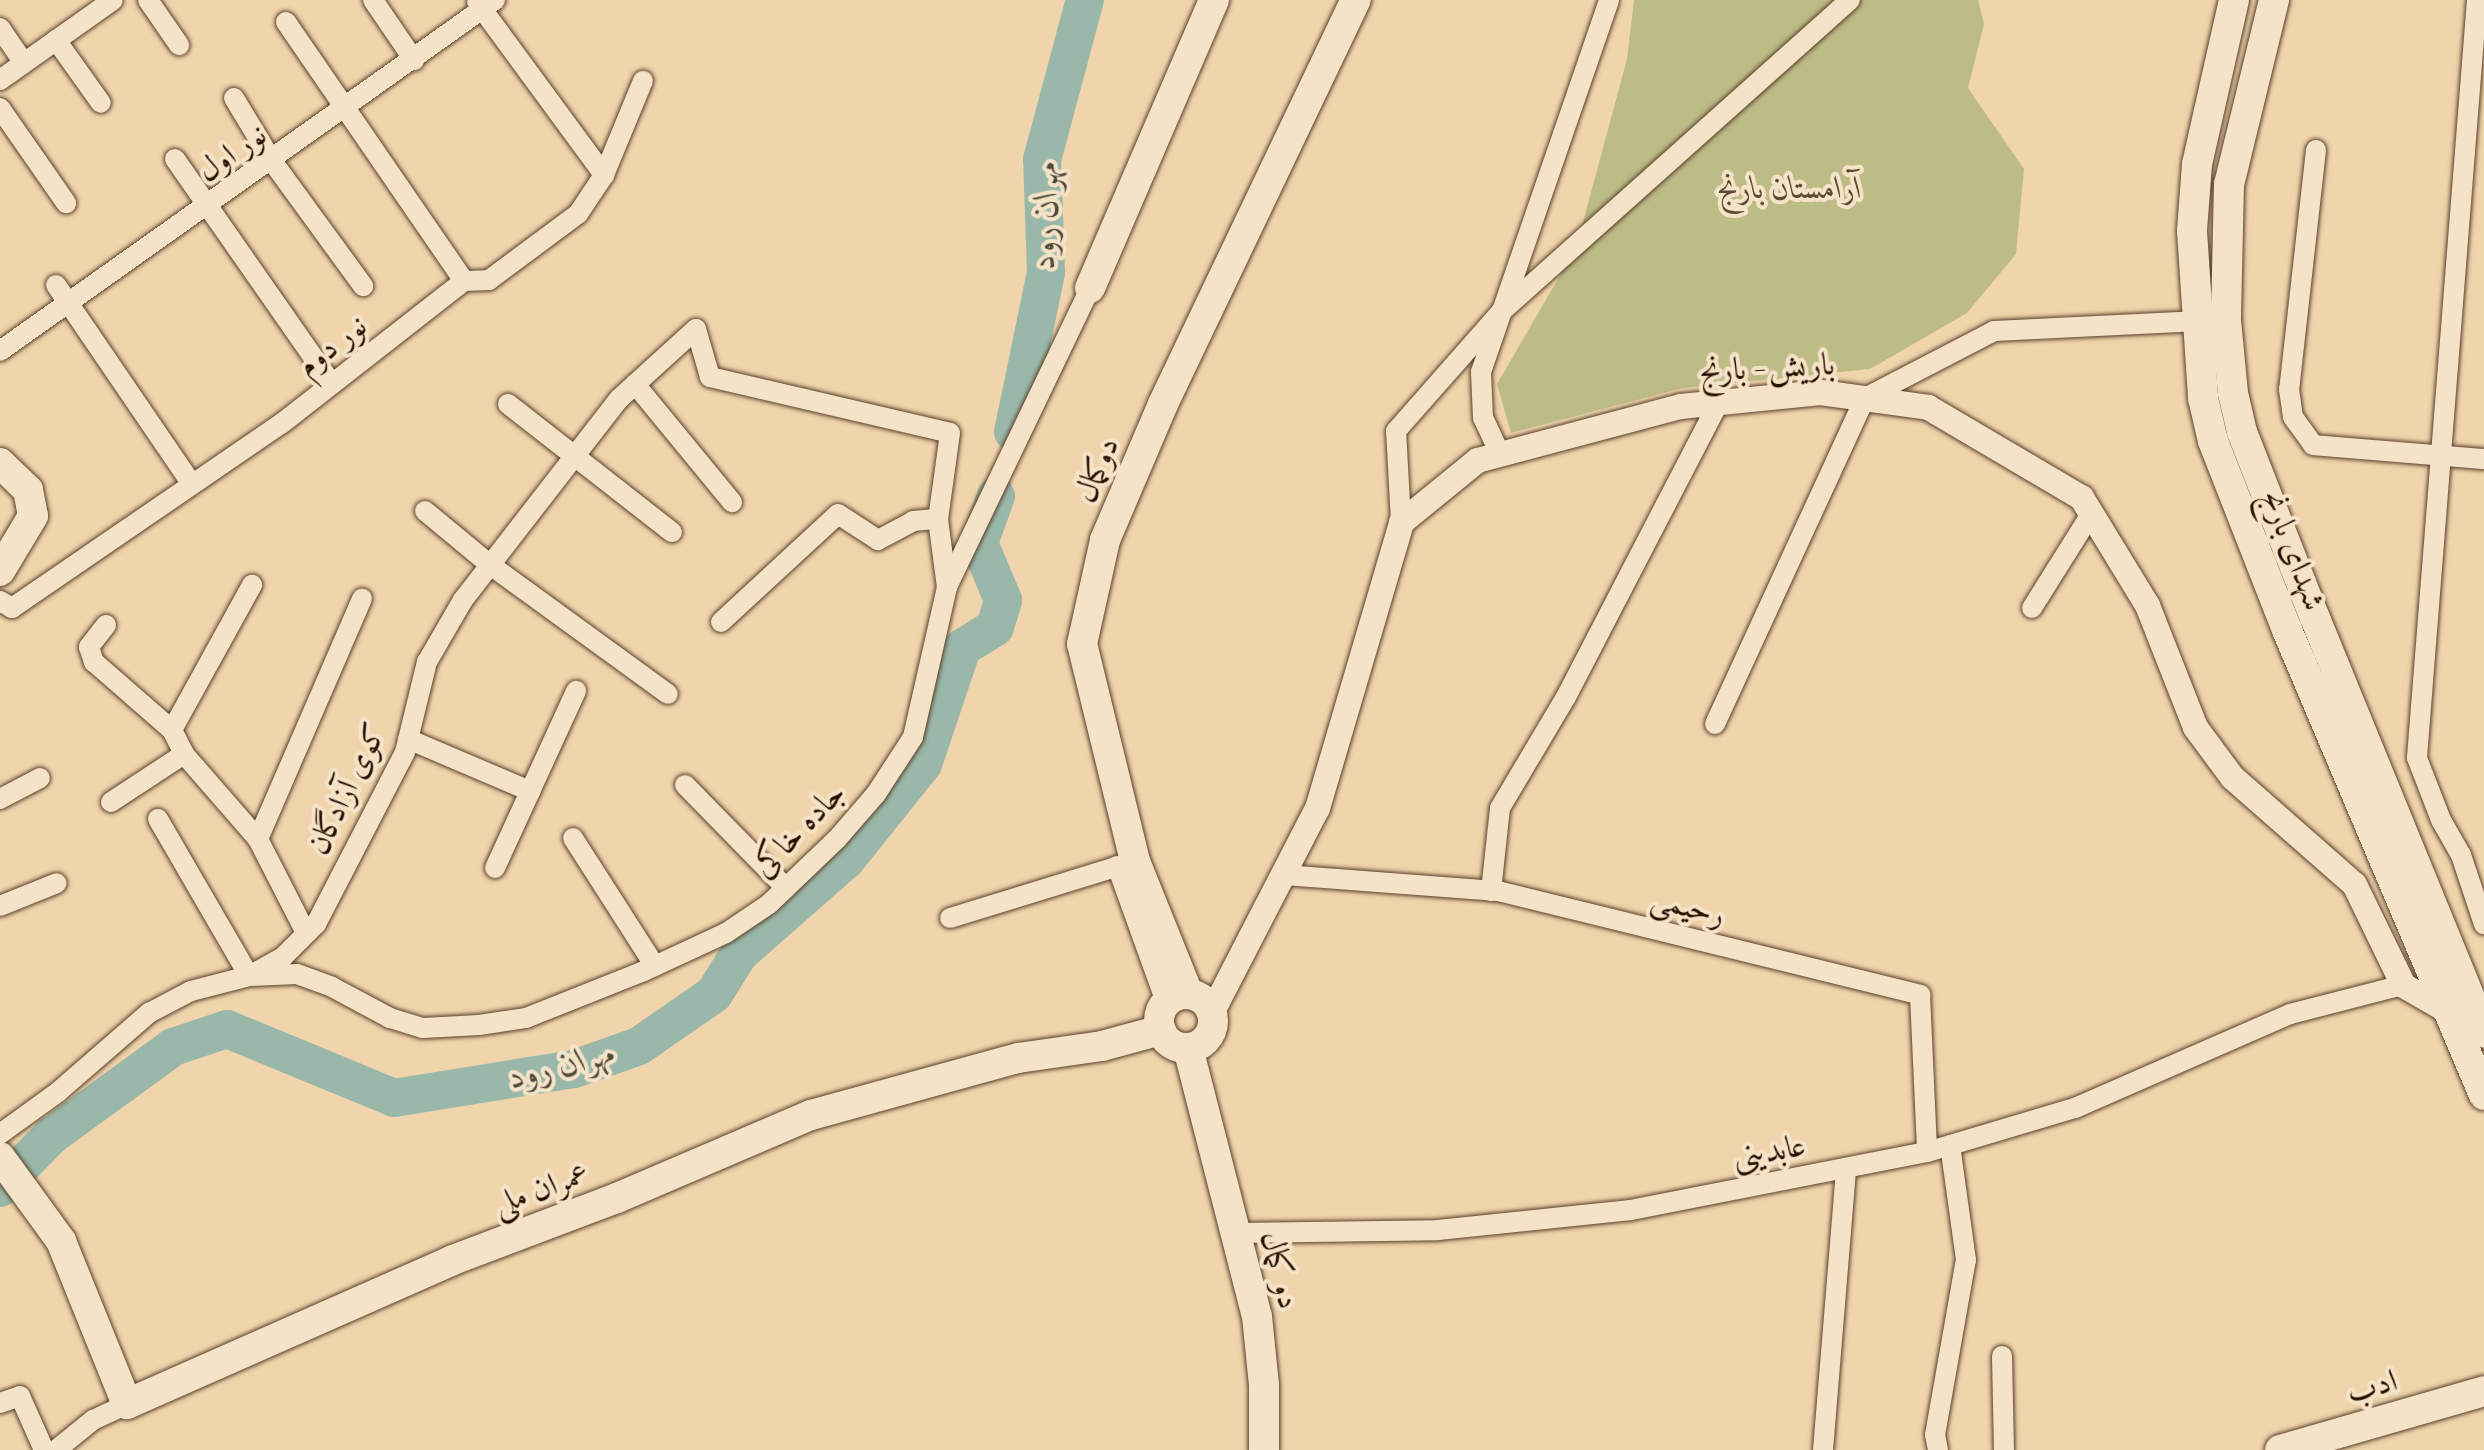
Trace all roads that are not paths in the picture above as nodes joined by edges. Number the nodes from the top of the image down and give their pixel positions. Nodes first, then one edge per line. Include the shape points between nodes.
1 (148, 0) edge
2 (373, 0) edge
3 (1214, 0) edge
4 (1356, 0) edge
5 (1609, 0) edge
6 (1850, 0) edge
7 (2234, 0) edge
8 (2274, 0) edge
9 (2476, 0) edge
10 (485, 3) edge
11 (100, 4) edge
12 (286, 22) dead end
13 (0, 28) edge
14 (56, 40) junction
15 (179, 44) dead end
16 (414, 60) junction
17 (24, 63) junction
18 (0, 80) edge
19 (643, 81) dead end
20 (234, 98) dead end
21 (101, 103) dead end
22 (0, 108) edge
23 (345, 109) junction
24 (2316, 150) dead end
25 (175, 159) dead end
26 (272, 161) junction
27 (604, 175) junction
28 (66, 203) dead end
29 (208, 206) junction
30 (464, 281) junction
31 (56, 286) dead end
32 (363, 286) dead end
33 (1090, 288) joint
34 (69, 305) junction
35 (1501, 312) junction
36 (2196, 321) junction
37 (0, 351) edge
38 (332, 384) junction
39 (635, 384) junction
40 (1864, 398) junction
41 (1718, 402) junction
42 (508, 404) dead end
43 (1500, 454) junction
44 (574, 455) junction
45 (2444, 456) junction
46 (2484, 459) edge
47 (0, 464) edge
48 (192, 484) junction
49 (732, 502) dead end
50 (424, 510) dead end
51 (2092, 514) junction
52 (938, 519) junction
53 (1401, 522) junction
54 (672, 532) dead end
55 (489, 564) junction
56 (0, 571) edge
57 (252, 585) dead end
58 (946, 586) junction
59 (362, 598) dead end
60 (0, 601) edge
61 (2032, 608) dead end
62 (721, 622) dead end
63 (106, 625) dead end
64 (576, 691) dead end
65 (668, 694) dead end
66 (1715, 724) dead end
67 (172, 730) junction
68 (408, 739) junction
69 (184, 754) junction
70 (40, 778) dead end
71 (685, 786) dead end
72 (530, 791) junction
73 (0, 799) edge
74 (111, 802) dead end
75 (158, 819) dead end
76 (258, 838) junction
77 (573, 838) dead end
78 (1126, 863) junction
79 (495, 868) dead end
80 (1284, 875) junction
81 (57, 883) dead end
82 (786, 888) junction
83 (1491, 891) junction
84 (0, 906) edge
85 (950, 918) dead end
86 (2484, 924) edge
87 (306, 933) junction
88 (655, 966) junction
89 (249, 976) junction
90 (2403, 985) junction
91 (1182, 1009) junction
92 (2448, 1011) junction
93 (2484, 1033) edge
94 (1195, 1045) junction
95 (2484, 1095) edge
96 (0, 1134) edge
97 (1950, 1145) junction
98 (1927, 1152) junction
99 (0, 1157) edge
100 (1846, 1168) junction
101 (1235, 1233) junction
102 (2002, 1356) dead end
103 (2484, 1391) edge
104 (0, 1403) edge
105 (127, 1404) junction
106 (44, 1450) edge
107 (56, 1450) edge
108 (1264, 1450) edge
109 (1823, 1450) edge
110 (1938, 1450) edge
111 (2004, 1450) edge
112 (2280, 1450) edge

1 - 15 street
2 - 16 street
3 - 33 main road
4 - 78 main road, دوکمال via 1105,540 1082,644
5 - 35 street
6 - 35 street
7 - 36 main road, شهدای بارنج via 2196,164
8 - 93 main road, شهدای بارنج via 2229,184 2226,320 2233,393 2242,432 2351,710
9 - 45 street
10 - 16 street, نور اول
10 - 27 street
11 - 14 street
12 - 23 street
13 - 17 street
14 - 17 street
14 - 21 street
16 - 23 street, نور اول
17 - 18 street
19 - 27 street, نور دوم
20 - 26 street
22 - 28 street
23 - 26 street, نور اول
23 - 30 street
24 - 45 street via 2289,389 2293,416 2313,445
25 - 29 street
26 - 29 street, نور اول
26 - 32 street
27 - 30 street, نور دوم via 578,214 489,280
29 - 34 street, نور اول
29 - 38 street
30 - 38 street, نور دوم
31 - 34 street
33 - 58 street, جاده خاکی
34 - 37 street, نور اول
34 - 48 street
35 - 43 street via 1481,372 1483,418
35 - 53 street via 1396,431
36 - 40 street via 1994,330
36 - 92 main road, شهدای بارنج via 2213,441
38 - 48 street, نور دوم
39 - 44 street, کوی آزادگان
39 - 49 street
39 - 52 street, کوی آزادگان via 696,328 710,377 950,433
40 - 41 street, باریش - بارنج via 1820,392
40 - 51 street, باریش - بارنج via 1928,407 2081,498
40 - 66 street
41 - 43 street, باریش - بارنج
41 - 83 street via 1566,697 1500,808
42 - 44 street
43 - 53 street, باریش - بارنج via 1477,460
44 - 54 street
44 - 55 street, کوی آزادگان
45 - 46 street
45 - 86 street via 2418,758
47 - 56 main road via 28,490 33,516
48 - 60 street, نور دوم via 12,608
50 - 55 street
51 - 61 street
51 - 90 street, باریش - بارنج via 2147,605 2195,727 2232,777 2354,884
52 - 58 street
52 - 62 street via 913,521 878,540 838,514
53 - 80 street via 1318,808
55 - 65 street
55 - 68 street, کوی آزادگان via 426,662
57 - 67 street
58 - 82 street, جاده خاکی via 913,737 876,794
59 - 76 street
63 - 67 street via 89,647 94,662
64 - 72 street
67 - 69 street
68 - 72 street
68 - 87 street, کوی آزادگان
69 - 74 street
69 - 76 street
70 - 73 street
71 - 82 street
72 - 79 street
75 - 89 street
76 - 87 street
77 - 88 street
78 - 85 street
78 - 91 main road, دوکمال
80 - 83 street, رحیمی
80 - 91 street
81 - 84 street
82 - 88 street, جاده خاکی via 726,932
83 - 98 street, رحیمی via 1920,995
87 - 89 street, کوی آزادگان
88 - 89 street, جاده خاکی via 526,1018 424,1028 297,974
89 - 96 street, کوی آزادگان via 191,991 149,1014
90 - 92 street
90 - 97 street, عابدینی via 2290,1014 2074,1108
91 - 94 main road via 1213,1023
91 - 94 main road via 1167,1040
91 - 105 main road, عمران ملی via 1102,1046 1018,1058 812,1114 453,1260
92 - 95 main road, شهدای بارنج
94 - 101 main road, دو کمال via 1210,1082 1206,1109
97 - 98 street, عابدینی
97 - 110 street via 1966,1260 1935,1436
98 - 100 street, عابدینی
99 - 105 main road via 60,1241
100 - 101 street, عابدینی via 1631,1210 1438,1230
100 - 109 street
101 - 108 main road, دو کمال via 1257,1316
102 - 111 street
103 - 112 main road, ادب
104 - 106 street via 20,1396
105 - 107 street via 93,1420

